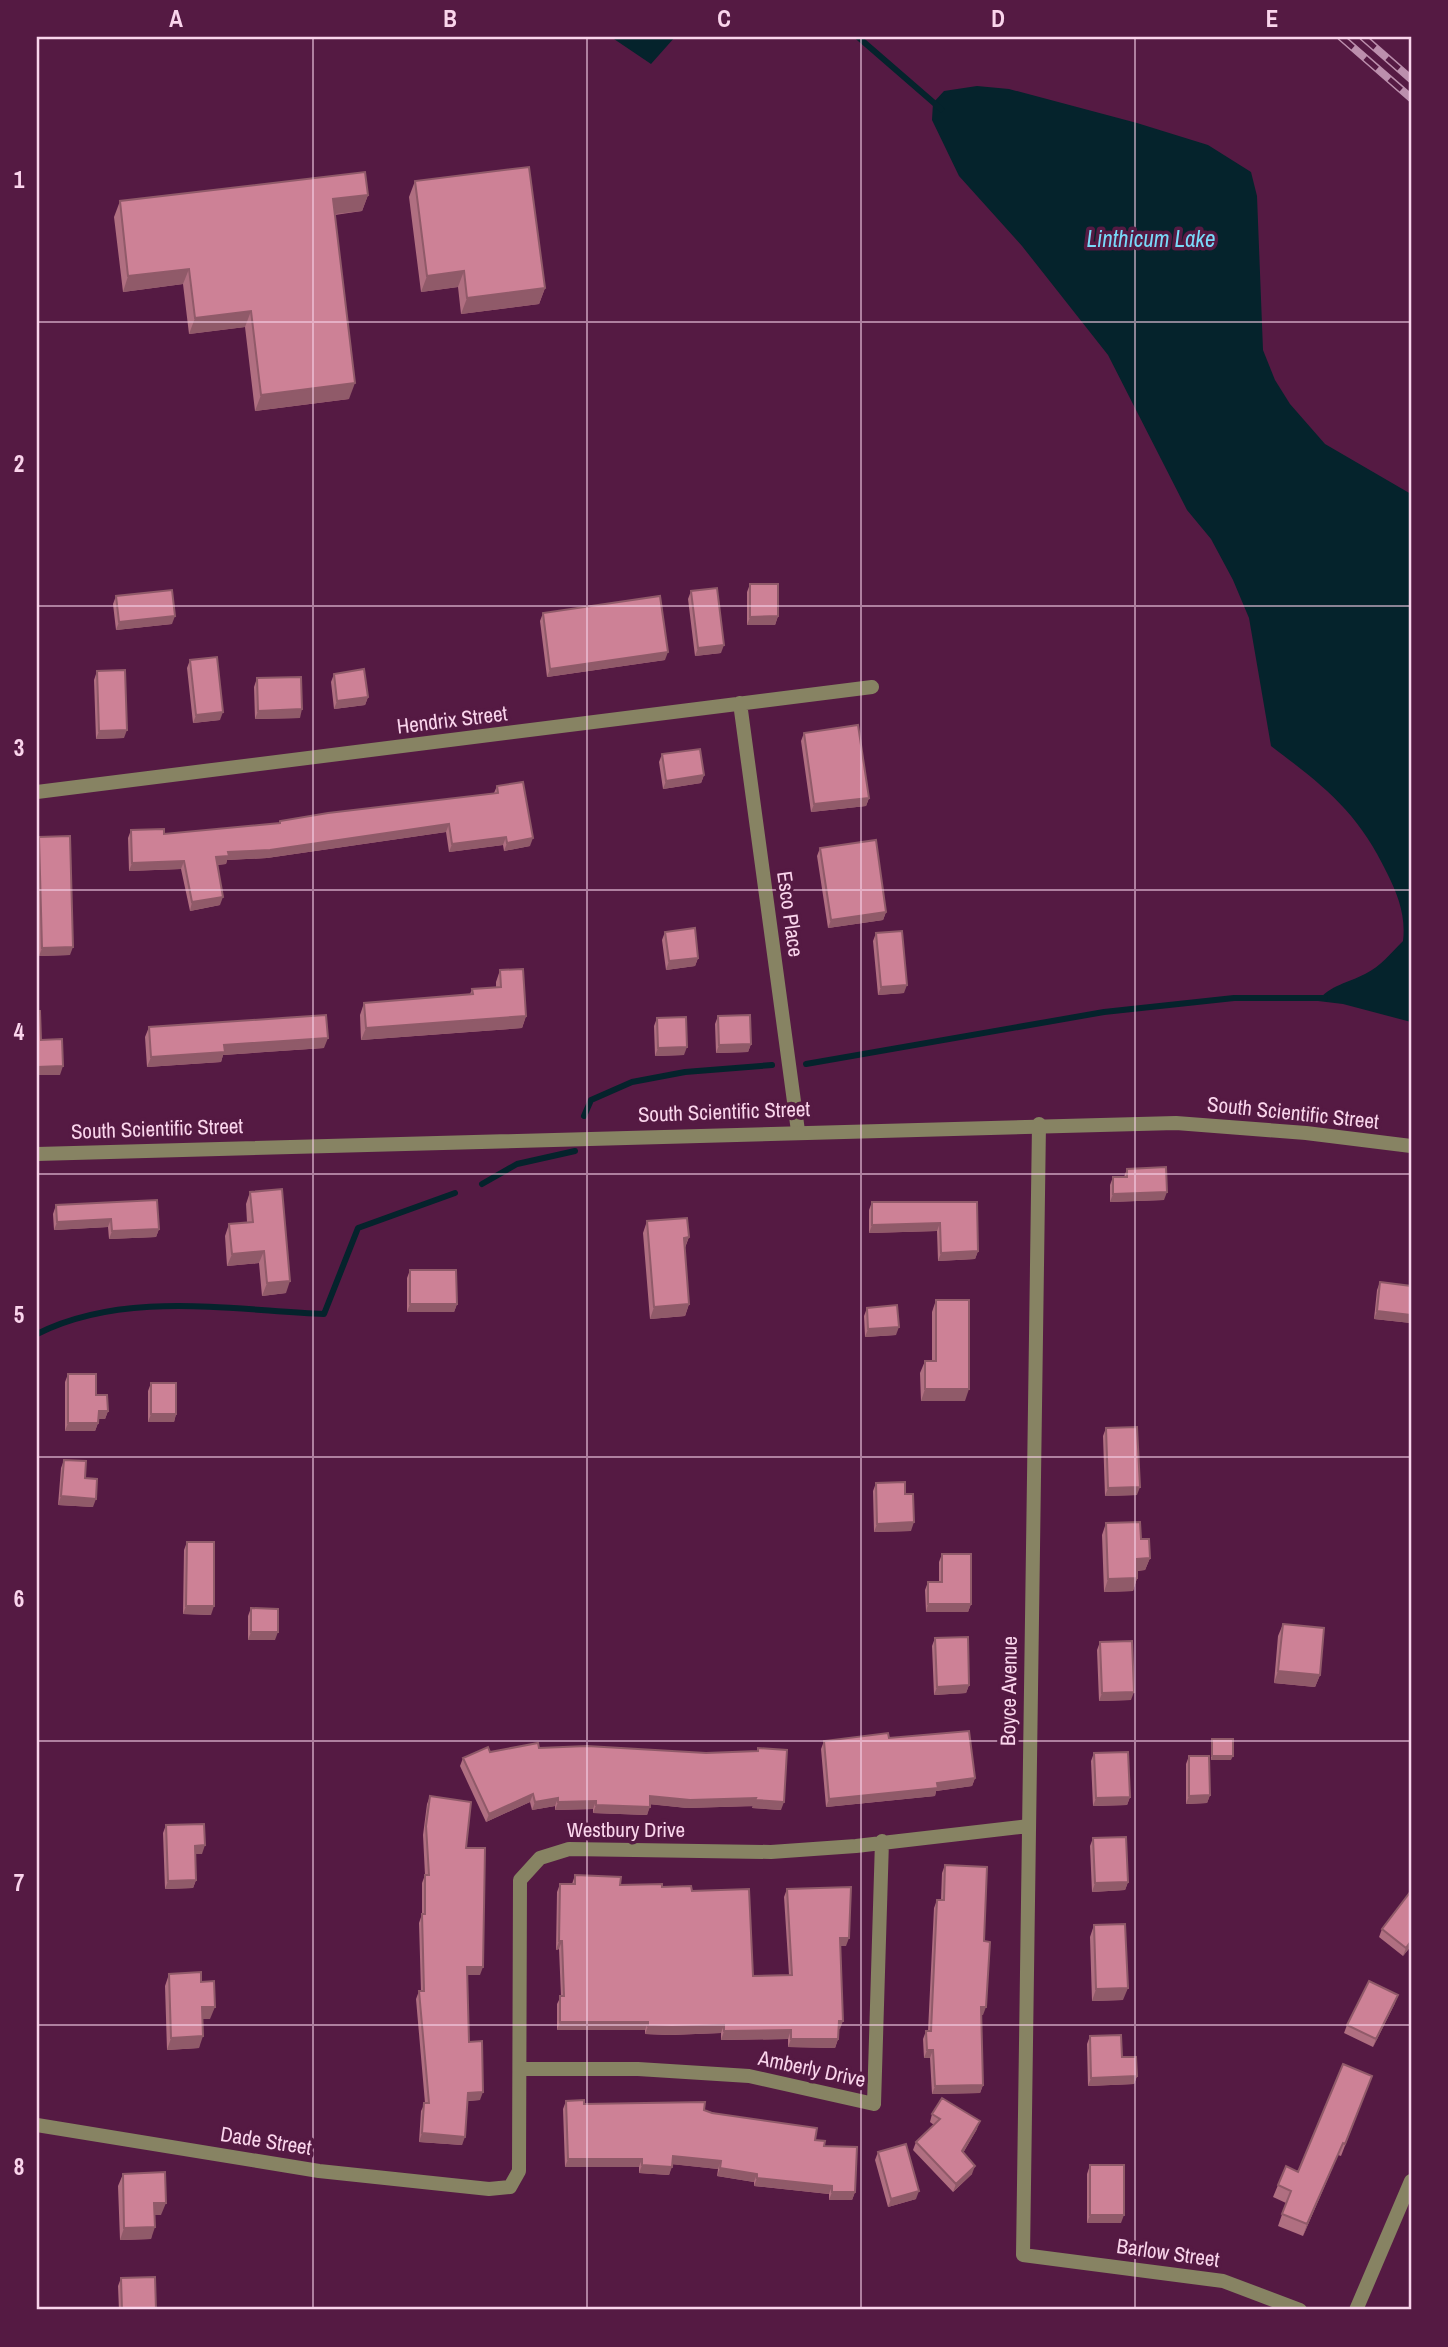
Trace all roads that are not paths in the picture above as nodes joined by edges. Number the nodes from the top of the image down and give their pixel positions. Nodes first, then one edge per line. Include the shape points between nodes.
1 (873, 687) dead end
2 (740, 703) junction
3 (37, 792) edge
4 (1039, 1124) junction
5 (798, 1131) junction
6 (1411, 1146) edge
7 (37, 1154) edge
8 (1029, 1826) junction
9 (882, 1841) junction
10 (520, 2069) junction
11 (37, 2125) edge
12 (1411, 2180) edge
13 (489, 2189) joint
14 (1025, 2255) joint
15 (1300, 2310) edge
16 (1356, 2310) edge

1 - 2 street, Hendrix Street
2 - 3 street, Hendrix Street
2 - 5 street, Esco Place
4 - 5 street, South Scientific Street
4 - 6 street, South Scientific Street via 1177,1123
4 - 8 street, Boyce Avenue
5 - 7 street, South Scientific Street
8 - 9 street, Westbury Drive
8 - 14 street, Boyce Avenue
9 - 10 street, Westbury Drive via 771,1852 569,1849 540,1858 520,1880
9 - 10 street, Amberly Drive via 874,2104 749,2076 638,2068
10 - 13 street, Westbury Drive via 519,2171 510,2187
11 - 13 street, Dade Street via 319,2171
12 - 16 street
14 - 15 street, Barlow Street via 1223,2281

